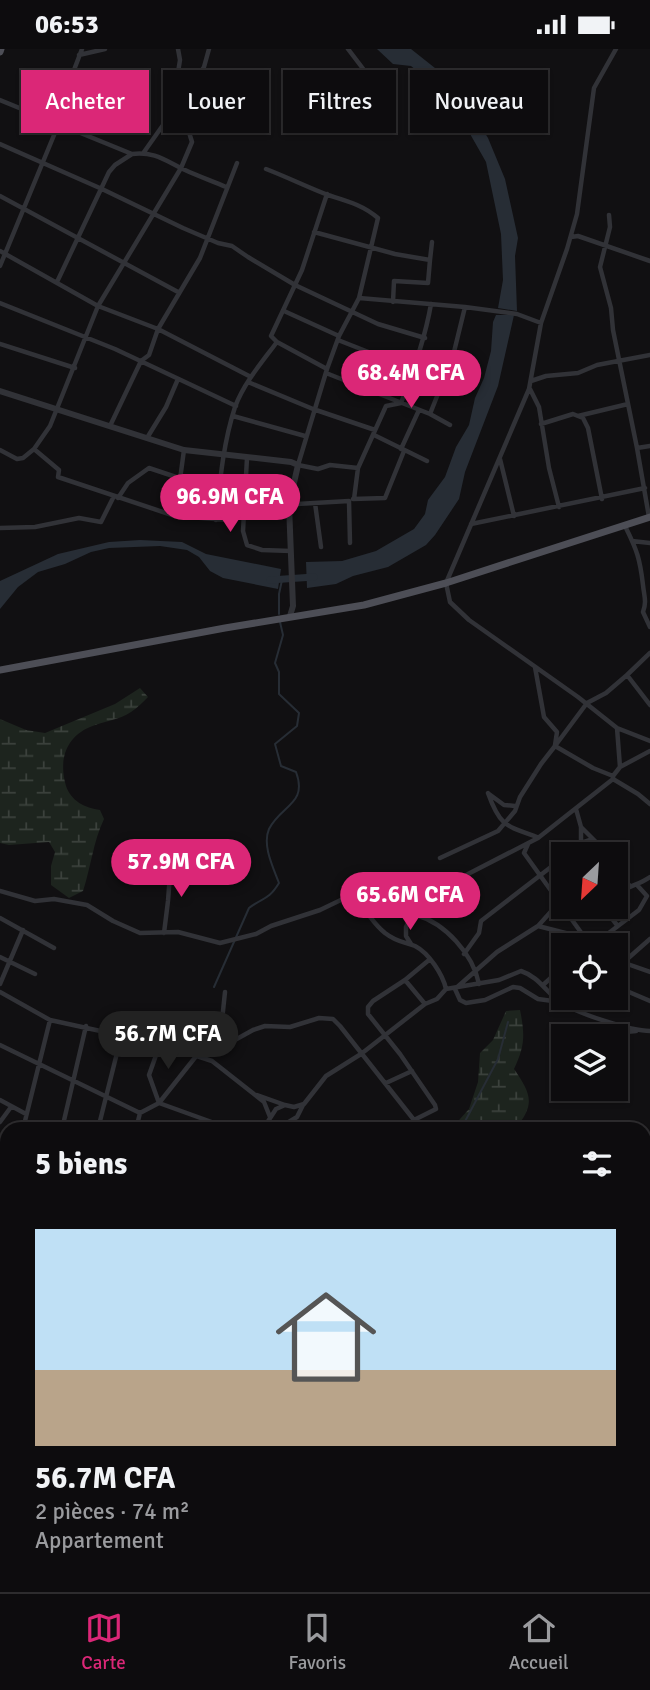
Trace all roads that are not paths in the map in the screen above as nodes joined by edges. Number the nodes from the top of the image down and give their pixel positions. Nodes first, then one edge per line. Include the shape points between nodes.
1 (105, 49) edge
2 (178, 49) edge
3 (209, 49) edge
4 (348, 49) edge
5 (616, 49) edge
6 (81, 52) edge
7 (74, 70) edge
8 (178, 70) edge
9 (202, 70) edge
10 (364, 70) edge
11 (0, 100) edge
12 (21, 108) edge
13 (163, 125) edge
14 (56, 133) edge
15 (83, 133) edge
16 (189, 133) edge
17 (0, 144) edge
18 (144, 152) junction
19 (132, 154) junction
20 (43, 162) junction
21 (237, 163) dead end
22 (181, 168) junction
23 (266, 169) dead end
24 (226, 187) junction
25 (102, 189) junction
26 (327, 194) junction
27 (0, 196) edge
28 (24, 210) junction
29 (154, 213) junction
30 (609, 215) dead end
31 (314, 232) junction
32 (575, 236) junction
33 (207, 238) junction
34 (77, 239) junction
35 (432, 242) dead end
36 (370, 247) junction
37 (605, 247) junction
38 (0, 251) edge
39 (6, 254) junction
40 (430, 260) junction
41 (650, 261) edge
42 (124, 264) junction
43 (0, 266) edge
44 (57, 282) junction
45 (295, 285) junction
46 (178, 292) junction
47 (359, 298) junction
48 (393, 302) junction
49 (0, 303) edge
50 (431, 304) junction
51 (98, 306) junction
52 (465, 307) junction
53 (284, 311) junction
54 (353, 312) junction
55 (541, 323) junction
56 (158, 329) junction
57 (338, 338) junction
58 (425, 338) junction
59 (86, 339) junction
60 (277, 342) junction
61 (0, 344) edge
62 (650, 355) edge
63 (141, 361) junction
64 (619, 361) junction
65 (75, 368) junction
66 (414, 370) junction
67 (326, 371) junction
68 (178, 379) junction
69 (250, 379) junction
70 (531, 381) junction
71 (530, 389) junction
72 (0, 391) edge
73 (401, 403) junction
74 (628, 404) junction
75 (236, 406) junction
76 (56, 409) junction
77 (313, 409) junction
78 (419, 410) junction
79 (430, 414) junction
80 (233, 416) junction
81 (578, 416) junction
82 (541, 424) junction
83 (450, 425) dead end
84 (110, 427) junction
85 (374, 433) junction
86 (305, 436) junction
87 (147, 438) junction
88 (650, 446) edge
89 (638, 448) junction
90 (34, 449) junction
91 (0, 450) edge
92 (184, 450) junction
93 (402, 450) junction
94 (222, 455) junction
95 (500, 458) junction
96 (247, 459) junction
97 (427, 461) dead end
98 (298, 465) junction
99 (358, 468) junction
100 (179, 478) junction
101 (646, 485) edge
102 (116, 497) junction
103 (602, 499) junction
104 (352, 500) junction
105 (314, 503) junction
106 (289, 505) junction
107 (245, 507) junction
108 (559, 507) junction
109 (175, 516) junction
110 (513, 516) junction
111 (650, 517) edge
112 (216, 520) junction
113 (471, 524) junction
114 (625, 526) junction
115 (0, 528) edge
116 (632, 541) junction
117 (350, 543) dead end
118 (650, 543) edge
119 (321, 547) dead end
120 (291, 551) junction
121 (446, 583) junction
122 (650, 593) edge
123 (647, 602) junction
124 (295, 616) junction
125 (650, 627) edge
126 (650, 653) edge
127 (534, 667) junction
128 (0, 670) edge
129 (627, 675) junction
130 (587, 703) junction
131 (650, 705) edge
132 (617, 728) junction
133 (650, 741) edge
134 (555, 746) junction
135 (650, 751) edge
136 (620, 767) junction
137 (613, 778) junction
138 (650, 804) edge
139 (516, 806) junction
140 (576, 809) junction
141 (504, 824) junction
142 (581, 827) junction
143 (538, 838) junction
144 (593, 839) junction
145 (581, 842) edge
146 (584, 842) edge
147 (596, 842) edge
148 (528, 843) junction
149 (440, 857) dead end
150 (170, 860) dead end
151 (551, 868) edge
152 (377, 875) dead end
153 (541, 876) junction
154 (650, 877) edge
155 (637, 885) junction
156 (630, 886) edge
157 (551, 890) edge
158 (0, 891) edge
159 (551, 909) edge
160 (415, 915) junction
161 (0, 918) edge
162 (410, 919) junction
163 (612, 919) edge
164 (617, 925) junction
165 (538, 926) junction
166 (23, 930) junction
167 (164, 933) junction
168 (565, 933) edge
169 (608, 933) edge
170 (650, 939) edge
171 (412, 945) junction
172 (54, 948) dead end
173 (464, 954) junction
174 (0, 957) edge
175 (628, 958) edge
176 (429, 960) junction
177 (628, 962) edge
178 (11, 963) junction
179 (476, 971) junction
180 (650, 972) edge
181 (34, 974) dead end
182 (551, 978) edge
183 (405, 980) junction
184 (0, 984) edge
185 (479, 984) junction
186 (543, 985) junction
187 (446, 989) junction
188 (455, 989) junction
189 (628, 991) edge
190 (0, 992) edge
191 (225, 992) dead end
192 (551, 993) edge
193 (551, 1001) edge
194 (650, 1001) edge
195 (425, 1004) junction
196 (580, 1010) edge
197 (50, 1020) junction
198 (86, 1026) junction
199 (650, 1031) edge
200 (384, 1033) junction
201 (121, 1037) junction
202 (160, 1044) junction
203 (0, 1045) edge
204 (219, 1049) junction
205 (361, 1054) junction
206 (197, 1055) junction
207 (38, 1064) junction
208 (412, 1071) junction
209 (73, 1080) junction
210 (386, 1083) junction
211 (256, 1095) junction
212 (105, 1097) junction
213 (0, 1100) edge
214 (159, 1103) junction
215 (303, 1104) junction
216 (285, 1105) junction
217 (11, 1107) junction
218 (140, 1113) junction
219 (26, 1114) junction
220 (270, 1118) junction
221 (0, 1122) edge
222 (24, 1122) edge
223 (64, 1122) edge
224 (100, 1122) edge
225 (138, 1122) edge
226 (212, 1122) edge
227 (267, 1122) edge
228 (289, 1122) edge

1 - 6 street
2 - 8 street
3 - 9 street
4 - 10 street
5 - 32 street via 591,100
6 - 7 street
11 - 12 street
13 - 18 street
14 - 20 street
15 - 19 street
16 - 22 street via 192,142
17 - 20 street
18 - 19 street
18 - 22 street
19 - 25 street via 115,165
20 - 25 street
20 - 28 street
21 - 24 street
22 - 24 street
22 - 29 street
23 - 26 street
24 - 33 street
25 - 29 street
25 - 34 street
26 - 31 street
26 - 36 street via 348,200 378,218
27 - 28 street
28 - 34 street
28 - 39 street
29 - 33 street
29 - 42 street
30 - 37 street
31 - 36 street
31 - 45 street
32 - 37 street
32 - 55 street
33 - 45 street via 232,246
33 - 46 street
34 - 42 street
34 - 44 street
35 - 40 street
36 - 40 street
36 - 47 street
37 - 41 street
37 - 64 street via 600,267
38 - 39 street
39 - 43 street
39 - 44 street
40 - 48 street via 428,283 394,281
42 - 46 street
42 - 51 street
44 - 51 street
45 - 53 street
45 - 54 street
46 - 56 street
47 - 48 street
47 - 54 street
48 - 50 street
49 - 59 street
50 - 52 street
50 - 58 street
51 - 56 street
51 - 59 street
52 - 55 street via 517,314
52 - 79 street via 453,356
53 - 57 street
53 - 60 street via 271,336
54 - 57 street
54 - 58 street
55 - 70 street
56 - 63 street via 149,355
56 - 69 street
57 - 66 street
57 - 67 street
58 - 66 street
59 - 63 street
59 - 65 street
60 - 67 street
60 - 69 street
61 - 65 street
62 - 64 street
63 - 68 street
63 - 84 street
64 - 70 street
64 - 74 street
65 - 76 street
66 - 73 street
67 - 73 street
67 - 77 street
68 - 75 street
68 - 87 street
69 - 75 street
69 - 77 street
70 - 71 street
71 - 82 street
71 - 95 street
72 - 76 street
73 - 78 street
73 - 85 street via 386,406
74 - 81 street
74 - 89 street
75 - 80 street
76 - 84 street
76 - 90 street
77 - 85 street
77 - 86 street
78 - 79 street
78 - 93 street
79 - 83 street
80 - 86 street
80 - 94 street
81 - 82 street
81 - 103 street via 588,428
82 - 108 street
84 - 87 street
85 - 93 street
85 - 99 street
86 - 98 street
87 - 92 street
88 - 89 street
89 - 101 street
90 - 91 street via 17,459
90 - 102 street via 59,470 58,477
92 - 94 street
92 - 100 street
93 - 97 street
93 - 104 street via 385,498
94 - 96 street
94 - 112 street
95 - 110 street
95 - 113 street
96 - 98 street
96 - 107 street
98 - 99 street
98 - 106 street
99 - 104 street
100 - 102 street via 148,469
100 - 109 street
101 - 103 street
101 - 111 street
102 - 109 street
102 - 115 street via 101,522 79,518
103 - 108 street
104 - 105 street
104 - 117 street
105 - 106 street
105 - 119 street
106 - 107 street
106 - 120 street
107 - 112 street via 238,516
107 - 120 street via 247,545
108 - 110 street
109 - 112 street
110 - 113 street
111 - 114 main road
113 - 121 street
114 - 116 street
114 - 121 main road
116 - 118 street
116 - 123 street via 642,564
120 - 124 street
121 - 124 main road via 364,605
121 - 127 street via 450,602
122 - 123 street
123 - 125 street via 643,612
124 - 128 main road
126 - 129 street
127 - 130 street
127 - 134 street via 544,717 557,732
129 - 130 street
129 - 131 street
130 - 132 street
130 - 134 street
132 - 133 street
132 - 136 street
134 - 137 street
134 - 139 street
135 - 136 street
136 - 137 street
137 - 138 street
137 - 140 street
139 - 141 street
139 - 141 street via 488,793
140 - 142 street
140 - 143 street
141 - 143 street
141 - 149 street via 494,834
142 - 144 street
142 - 145 street
143 - 148 street
144 - 146 street
144 - 147 street
148 - 153 street via 524,853
148 - 160 street via 468,874
150 - 167 street
151 - 153 street
152 - 162 street
153 - 157 street
153 - 173 street via 481,921 479,933
154 - 155 street
155 - 156 street
155 - 164 street via 647,896 639,910
158 - 167 street via 35,901 87,905 141,933
159 - 165 street
160 - 162 street
160 - 173 street via 435,923
161 - 166 street
162 - 171 street via 406,936
163 - 164 street
164 - 169 street
165 - 168 street
165 - 179 street
166 - 172 street
166 - 178 street
167 - 171 street via 220,943 256,934 345,898 360,904 383,932 400,944
170 - 175 street
171 - 176 street
173 - 179 street
174 - 178 street
176 - 183 street
176 - 187 street via 442,975
177 - 180 street
178 - 181 street
178 - 184 street
179 - 185 street
179 - 188 street
182 - 186 street
183 - 195 street
183 - 200 street via 368,1007 368,1014
185 - 186 street via 521,971 534,975
185 - 188 street
186 - 192 street
187 - 188 street
187 - 195 street
188 - 193 street via 466,1003 513,987
189 - 194 street
190 - 197 street
191 - 204 street
195 - 200 street
196 - 199 street
197 - 198 street
197 - 207 street
198 - 201 street
198 - 209 street
200 - 205 street
200 - 208 street
201 - 202 street
201 - 212 street
202 - 206 street
202 - 214 street via 149,1075
203 - 207 street
204 - 205 street via 265,1026 290,1027 319,1018 333,1019
204 - 206 street
205 - 210 street
205 - 215 street via 326,1076
206 - 211 street
206 - 214 street
207 - 209 street
207 - 219 street
208 - 210 street
208 - 210 street via 436,1109 423,1117 414,1120
209 - 212 street
209 - 223 street
211 - 216 street
211 - 220 street
212 - 218 street
212 - 224 street
213 - 217 street
214 - 218 street
214 - 226 street
215 - 216 street
215 - 228 street
216 - 220 street
217 - 219 street
217 - 221 street
218 - 225 street
219 - 222 street
220 - 227 street

